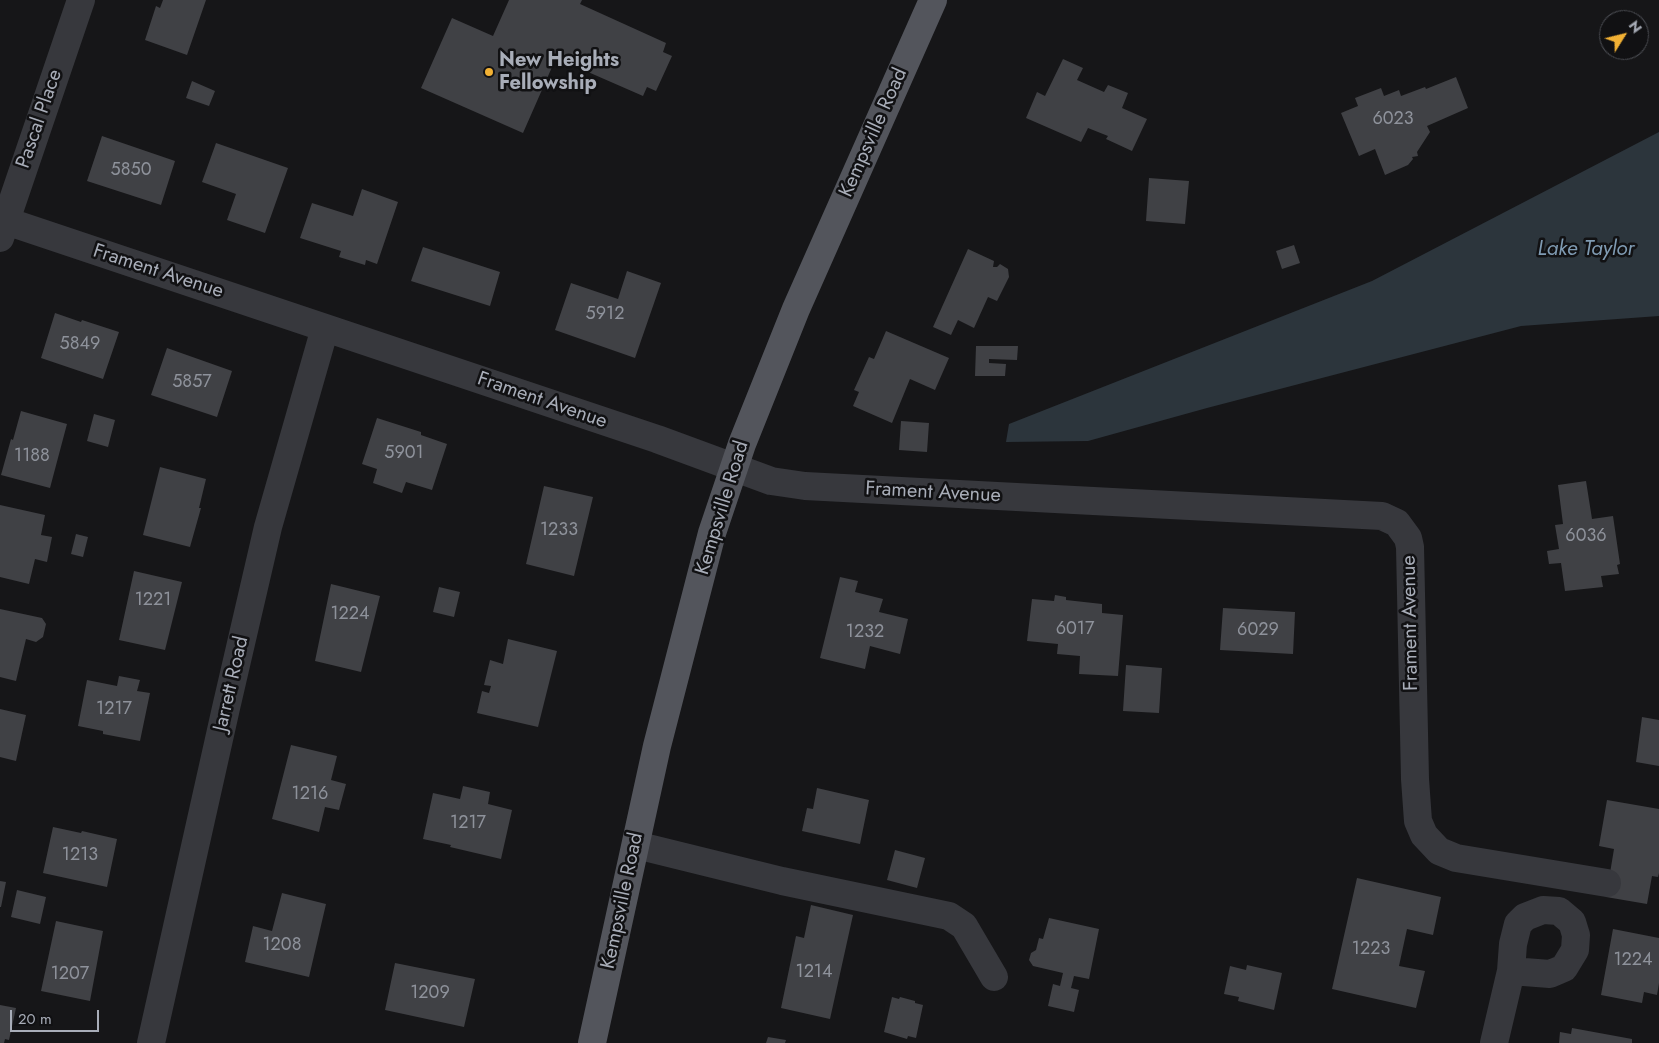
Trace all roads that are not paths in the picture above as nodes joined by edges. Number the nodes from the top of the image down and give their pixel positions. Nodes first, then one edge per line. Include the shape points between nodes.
1 (81, 0) edge
2 (934, 0) edge
3 (2, 226) edge
4 (325, 328) junction
5 (734, 468) junction
6 (636, 845) junction
7 (1607, 883) dead end
8 (1511, 971) dead end
9 (994, 977) dead end
10 (152, 1043) edge
11 (592, 1043) edge
12 (1494, 1043) edge

1 - 3 street, Pascal Place
2 - 5 main road, Kempsville Road via 796,309
3 - 4 street, Frament Avenue
4 - 5 street, Frament Avenue
4 - 10 street, Jarrett Road via 268,527
5 - 6 main road, Kempsville Road via 712,533 657,746
5 - 7 street, Frament Avenue via 771,481 805,486 1382,516 1397,523 1408,538 1410,548 1415,779 1418,821 1424,835 1439,851 1456,858
6 - 9 street via 782,882 948,916 964,926
6 - 11 main road, Kempsville Road
8 - 12 street

